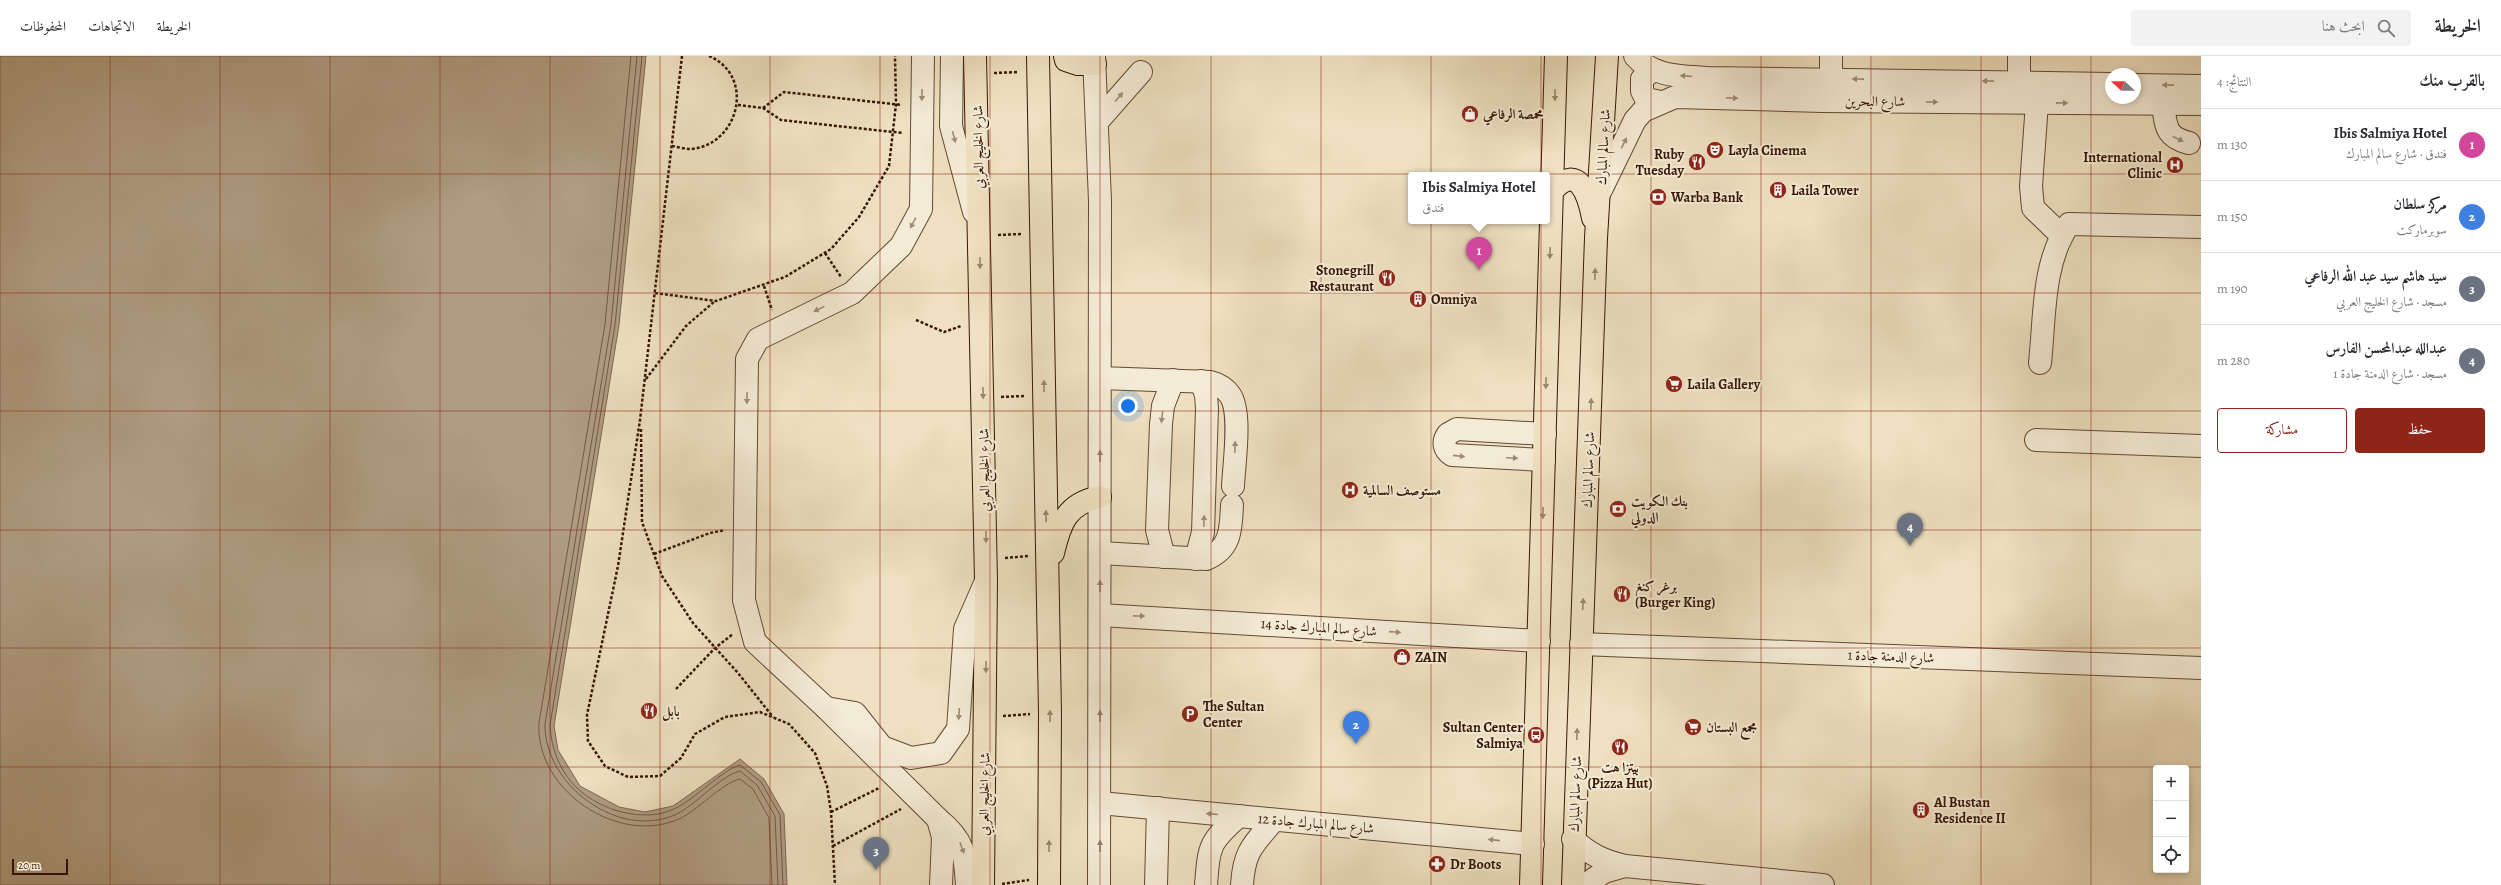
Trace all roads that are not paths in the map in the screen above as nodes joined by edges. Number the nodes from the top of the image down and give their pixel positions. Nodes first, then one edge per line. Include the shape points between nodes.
1 (923, 56) edge
2 (952, 56) edge
3 (1065, 56) edge
4 (1556, 56) edge
5 (1607, 56) edge
6 (1635, 56) edge
7 (1832, 56) edge
8 (2019, 56) edge
9 (1095, 60) edge
10 (1038, 63) edge
11 (975, 65) edge
12 (1653, 70) junction
13 (1141, 72) dead end
14 (1831, 78) junction
15 (2019, 82) junction
16 (2105, 84) edge
17 (2141, 85) edge
18 (2201, 86) edge
19 (1660, 102) junction
20 (2037, 103) junction
21 (2163, 104) junction
22 (2201, 104) edge
23 (1097, 122) junction
24 (2189, 143) dead end
25 (1553, 190) junction
26 (1600, 190) junction
27 (2201, 227) edge
28 (979, 232) junction
29 (2061, 235) junction
30 (1596, 238) junction
31 (2040, 363) dead end
32 (1100, 378) junction
33 (1173, 380) junction
34 (1201, 381) junction
35 (1545, 434) junction
36 (2036, 440) dead end
37 (2201, 446) edge
38 (1544, 460) junction
39 (1100, 497) junction
40 (1100, 553) junction
41 (1164, 556) junction
42 (1196, 558) junction
43 (1047, 565) junction
44 (986, 581) junction
45 (1100, 615) junction
46 (1539, 641) junction
47 (1581, 644) junction
48 (2201, 668) edge
49 (826, 708) junction
50 (1100, 803) junction
51 (1158, 808) junction
52 (1239, 816) junction
53 (938, 819) junction
54 (1274, 820) junction
55 (1573, 839) junction
56 (1533, 844) junction
57 (1625, 866) junction
58 (1049, 881) edge
59 (941, 885) edge
60 (967, 885) edge
61 (983, 885) edge
62 (1100, 885) edge
63 (1156, 885) edge
64 (1206, 885) edge
65 (1242, 885) edge
66 (1531, 885) edge
67 (1573, 885) edge
68 (1585, 885) edge
69 (1823, 885) edge

1 -> 49 street via 921,209 901,246 852,293 758,339 748,359 744,600 755,642
2 -> 28 street via 951,126
3 - 9 main road via 1066,60 1078,64
4 -> 25 main road
5 - 26 main road, شارع سالم المبارك
6 - 12 street, شارع البحرين
7 - 14 street
8 - 15 street
9 - 23 street
43 -> 10 main road
11 - 28 main road, شارع الخليج العربي
14 -> 12 street, شارع البحرين via 1707,78
12 - 19 street via 1642,79 1642,91 1646,99
23 -> 13 street
15 -> 14 street, شارع البحرين
15 - 16 street, شارع البحرين
18 -> 17 street
19 -> 20 street, شارع البحرين via 1675,97
26 -> 19 street, شارع البحرين via 1635,120 1643,111
20 -> 21 street, شارع البحرين
20 - 29 street via 2031,186 2033,208
21 - 22 street, شارع البحرين
21 -> 24 street via 2166,128 2171,136
23 - 32 street via 1100,201
25 - 30 main road via 1562,183 1572,180 1584,187 1591,206
25 -> 35 main road
26 - 30 main road, شارع سالم المبارك
27 - 29 street via 2069,224
28 -> 44 main road, شارع الخليج العربي
29 - 31 street via 2051,261
47 -> 30 main road, شارع سالم المبارك
32 - 33 street
39 -> 32 street
33 - 34 street
33 -> 41 street via 1163,406 1161,424 1157,530
42 -> 34 street via 1203,532 1207,417 1206,395
42 -> 34 street via 1206,558 1223,549 1231,531 1233,495 1235,404 1225,389 1214,383
35 - 38 main road
35 -> 38 street via 1457,429 1448,434 1444,443 1448,452 1458,456
36 - 37 street
38 -> 46 main road
39 - 40 street
39 - 43 main road via 1087,499 1067,514
40 - 41 street
45 -> 40 street
41 - 42 street
58 -> 43 main road via 1050,713
44 -> 49 street via 965,629 958,729 941,753 912,758 882,747 854,713
44 -> 61 main road, شارع الخليج العربي
45 -> 46 street, شارع سالم المبارك جادة 14
50 -> 45 street
46 - 56 main road
47 - 48 street, شارع الدمنة جادة 1
55 -> 47 main road, شارع سالم المبارك
49 - 53 street
50 - 51 street, شارع سالم المبارك جادة 12
62 -> 50 street
52 -> 51 street, شارع سالم المبارك جادة 12
51 - 63 street
52 - 54 street, شارع سالم المبارك جادة 12
52 - 64 street via 1218,834 1209,849
53 - 59 street via 943,837
53 -> 60 street via 951,830 962,846
56 -> 54 street, شارع سالم المبارك جادة 12
54 - 65 street via 1249,849 1244,864
55 - 57 street via 1605,862
55 - 67 main road, شارع سالم المبارك
56 - 66 main road
57 - 68 street via 1604,872
57 - 69 street

